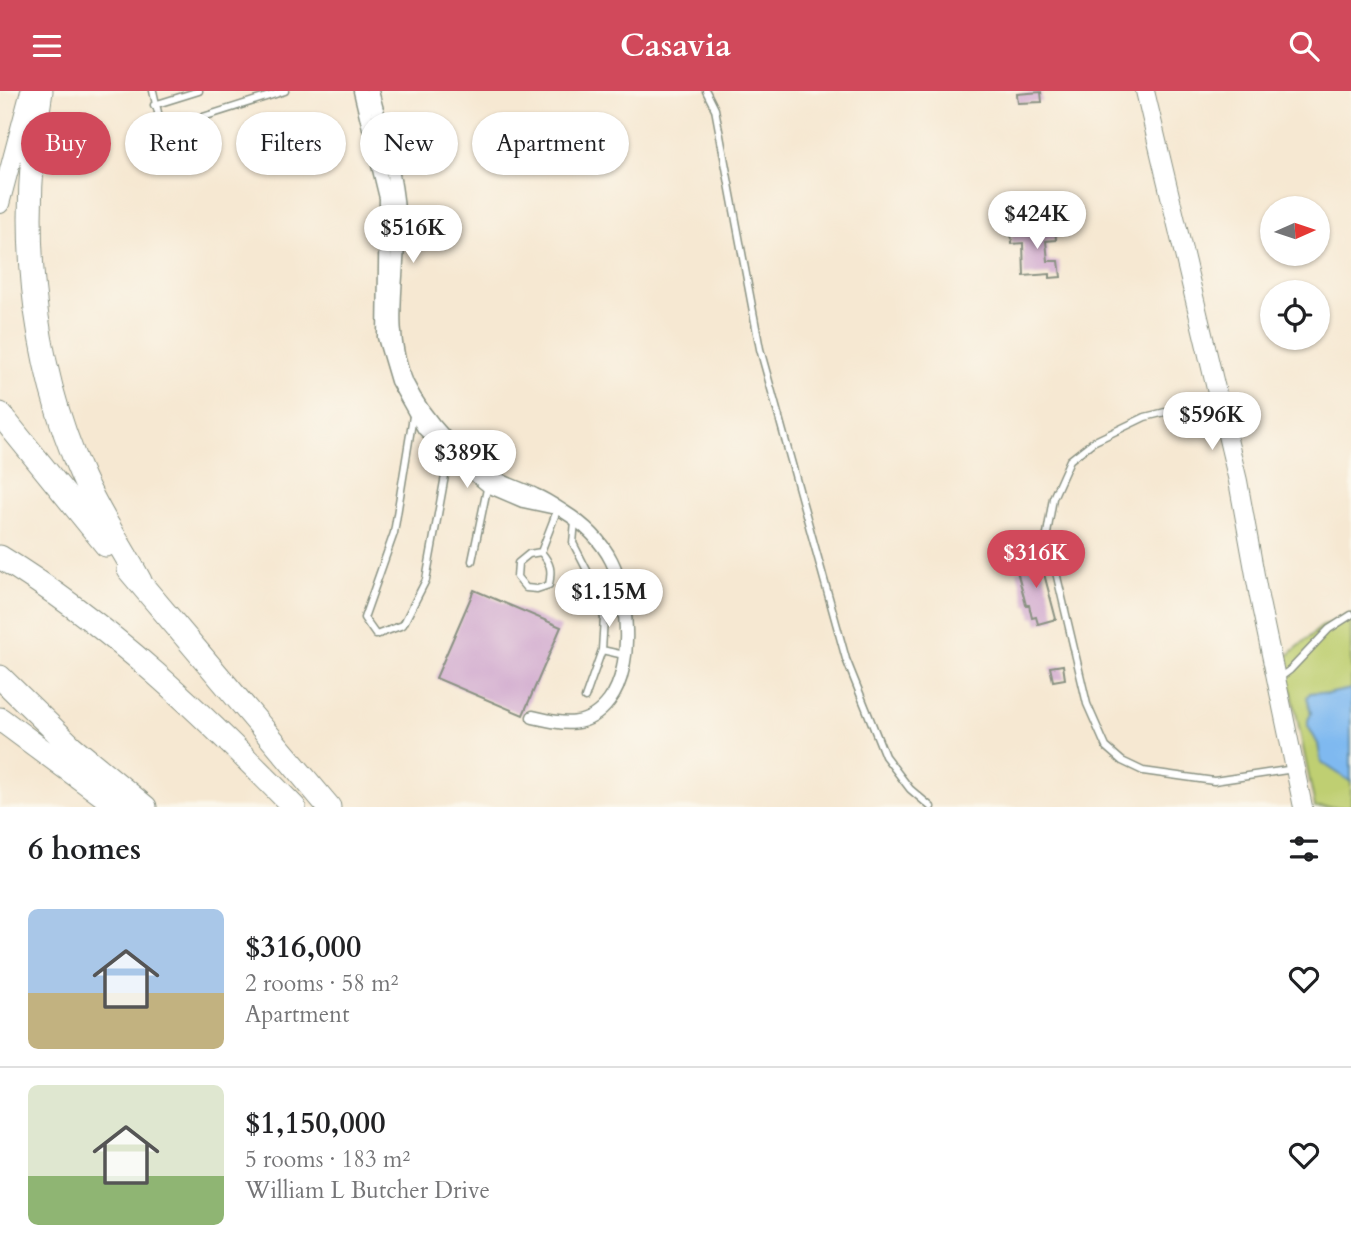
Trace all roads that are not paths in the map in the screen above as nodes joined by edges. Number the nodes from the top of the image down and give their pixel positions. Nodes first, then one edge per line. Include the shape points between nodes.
1 (30, 91) edge
2 (41, 91) edge
3 (153, 91) edge
4 (199, 91) edge
5 (285, 91) edge
6 (360, 91) edge
7 (372, 91) edge
8 (706, 91) edge
9 (1145, 91) edge
10 (154, 105) junction
11 (0, 204) edge
12 (1219, 399) junction
13 (416, 408) junction
14 (0, 414) edge
15 (450, 448) junction
16 (489, 480) junction
17 (558, 508) junction
18 (576, 519) junction
19 (541, 552) junction
20 (0, 557) edge
21 (472, 561) dead end
22 (140, 581) junction
23 (1351, 615) edge
24 (602, 650) junction
25 (625, 655) junction
26 (0, 677) edge
27 (1276, 680) junction
28 (585, 698) dead end
29 (533, 717) dead end
30 (0, 719) edge
31 (1295, 769) junction
32 (118, 807) edge
33 (145, 807) edge
34 (294, 807) edge
35 (329, 807) edge
36 (931, 807) edge
37 (1303, 807) edge

1 - 11 main road
2 - 22 highway via 29,216 42,345 55,402 78,467
3 - 10 lane
4 - 10 lane
5 - 10 lane via 162,131
6 - 13 street via 386,198 383,337 397,381
7 - 13 street via 398,208 394,331
8 - 36 lane via 715,109 760,349 846,659 885,756 910,789
9 - 12 main road
12 - 27 main road
12 - 31 lane via 1145,417 1104,436 1070,460 1053,498 1048,534 1087,704 1106,747 1143,771 1214,781
13 - 15 street
13 - 15 lane via 394,534 364,618 376,635 403,625 426,580
14 - 22 highway
15 - 16 street
16 - 17 street via 523,501
16 - 21 lane
17 - 18 street
17 - 19 lane
18 - 24 lane via 573,543 595,586 604,618
18 - 25 street via 603,545 616,573 624,607
19 - 19 lane via 518,563 517,577 526,588 549,585 550,563
20 - 34 highway via 85,615 136,657
22 - 35 highway
23 - 27 lane via 1329,629
24 - 25 lane
24 - 28 lane
25 - 29 street via 611,699 593,716 566,725
26 - 33 highway
27 - 31 main road
30 - 32 highway
31 - 37 main road

